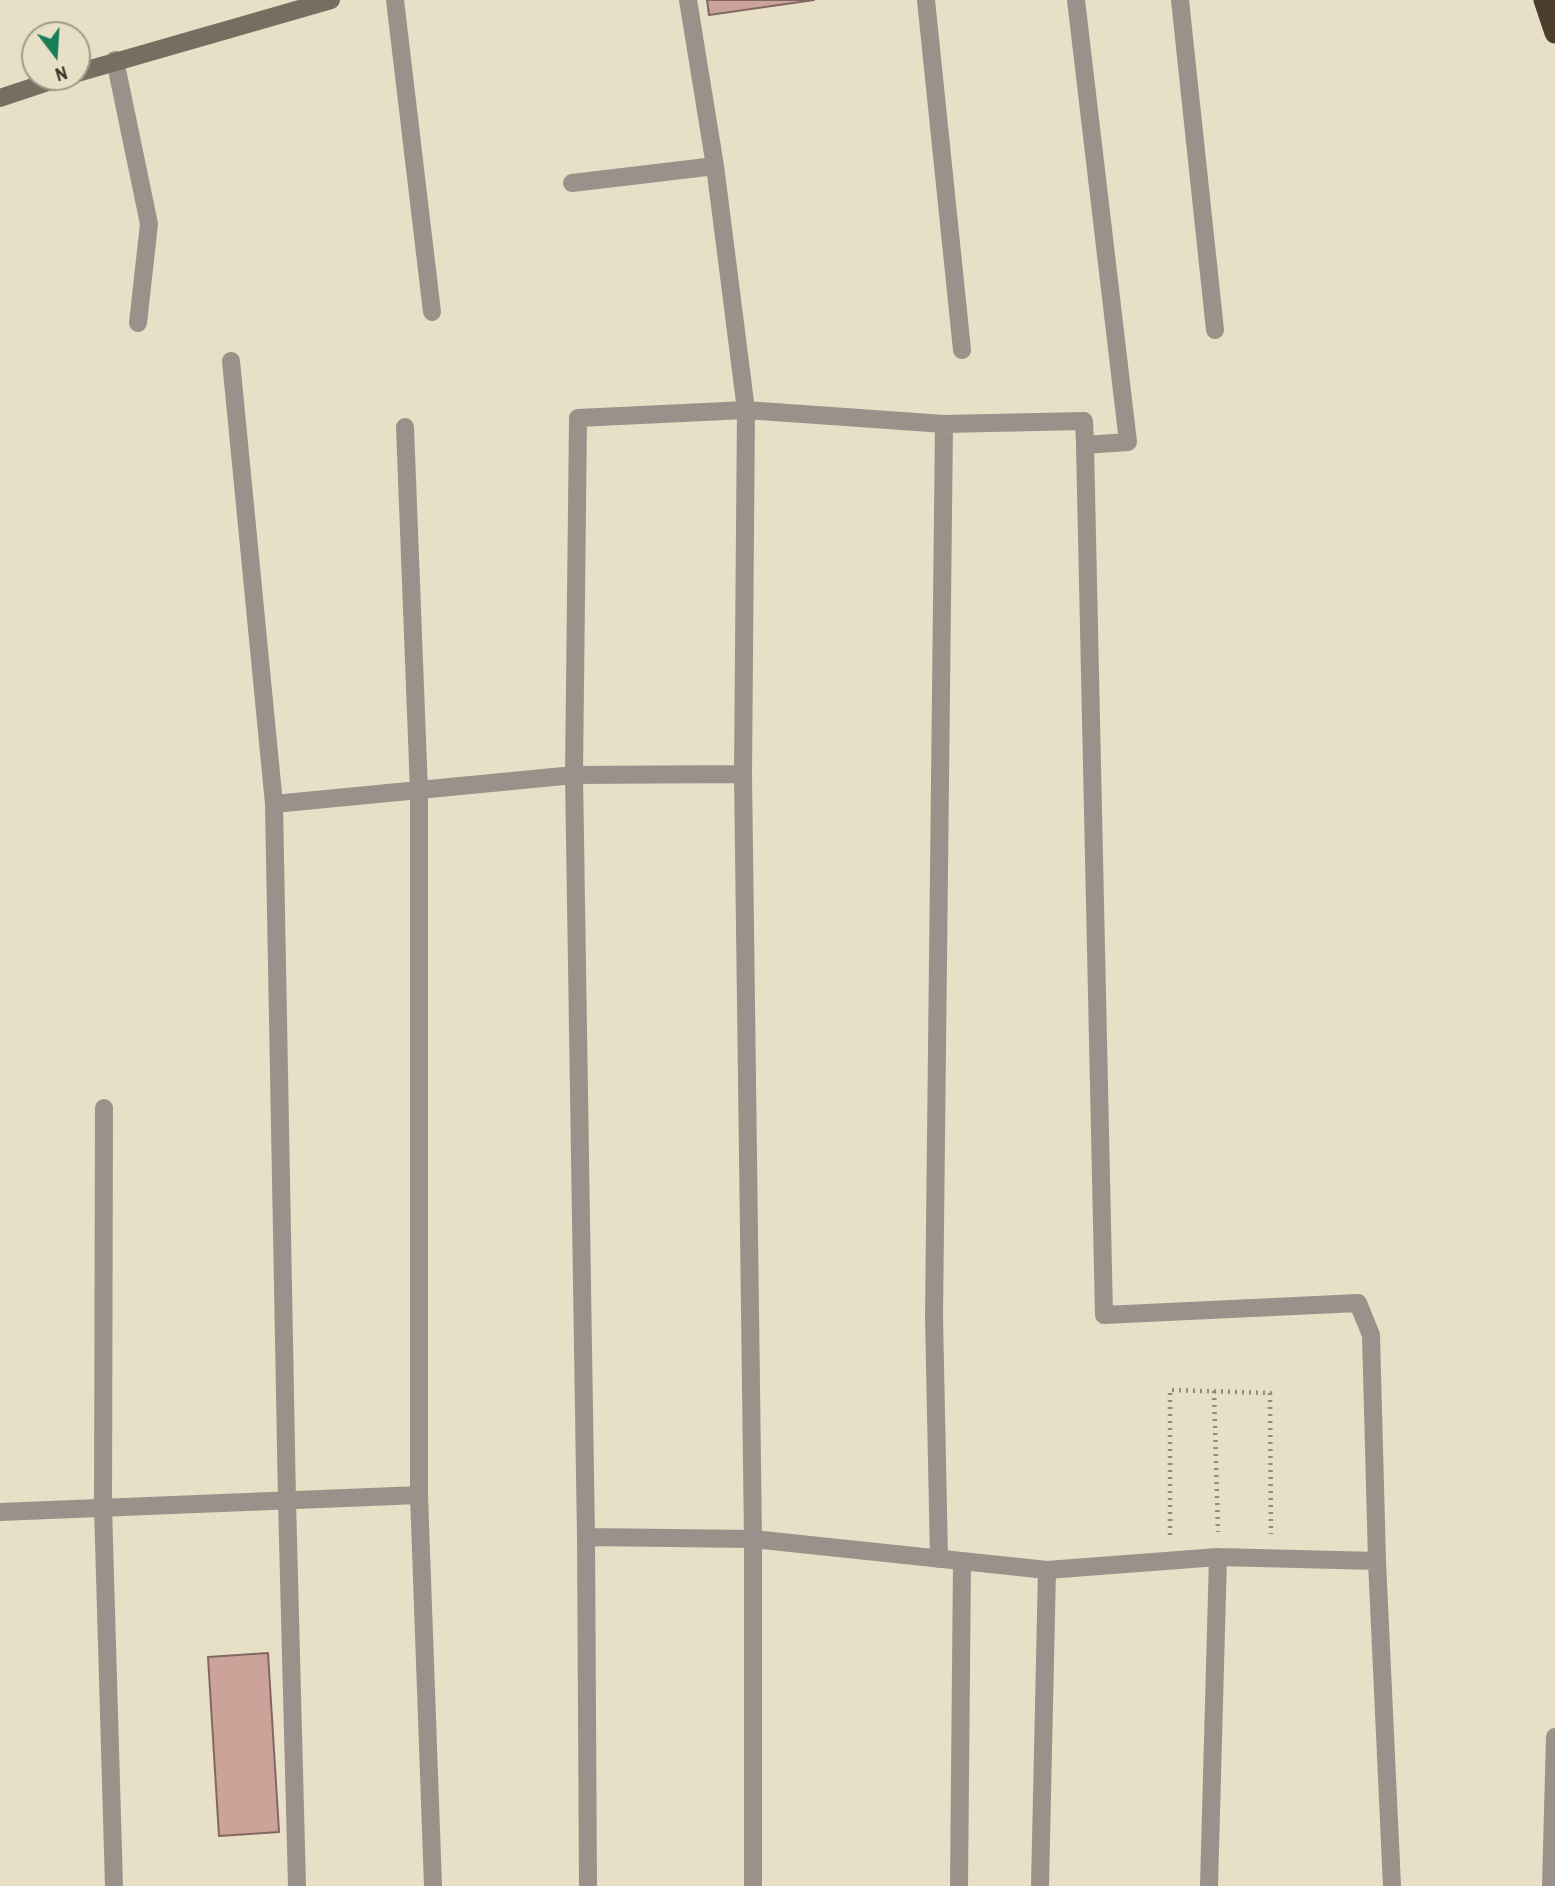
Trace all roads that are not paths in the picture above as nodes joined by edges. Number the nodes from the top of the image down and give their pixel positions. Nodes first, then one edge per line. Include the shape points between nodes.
1 (331, 0) edge
2 (395, 0) edge
3 (688, 0) edge
4 (926, 0) edge
5 (1076, 0) edge
6 (1180, 0) edge
7 (1544, 0) edge
8 (1555, 33) edge
9 (115, 60) junction
10 (91, 68) edge
11 (21, 91) edge
12 (0, 98) edge
13 (715, 166) junction
14 (572, 183) dead end
15 (432, 312) dead end
16 (138, 323) dead end
17 (1215, 330) dead end
18 (962, 350) dead end
19 (231, 361) dead end
20 (746, 410) junction
21 (944, 424) junction
22 (405, 427) dead end
23 (1085, 445) junction
24 (743, 774) junction
25 (574, 775) junction
26 (419, 791) junction
27 (274, 804) junction
28 (104, 1108) dead end
29 (419, 1495) junction
30 (286, 1501) junction
31 (103, 1507) junction
32 (0, 1513) edge
33 (586, 1537) junction
34 (753, 1539) junction
35 (1218, 1558) junction
36 (939, 1559) junction
37 (962, 1561) junction
38 (1377, 1561) junction
39 (1047, 1570) junction
40 (1555, 1737) edge
41 (114, 1886) edge
42 (297, 1886) edge
43 (433, 1886) edge
44 (588, 1886) edge
45 (753, 1886) edge
46 (959, 1886) edge
47 (1040, 1886) edge
48 (1209, 1886) edge
49 (1392, 1886) edge
50 (1551, 1886) edge

1 - 9 street
2 - 15 street
3 - 13 street
4 - 18 street
5 - 23 street via 1128,442
6 - 17 street
7 - 8 highway
9 - 10 street
9 - 16 street via 149,225
11 - 12 street
13 - 14 street
13 - 20 street
19 - 27 street
20 - 21 street
20 - 24 street
20 - 25 street via 578,418
21 - 23 street via 1084,421
21 - 36 street via 934,1316
22 - 26 street
23 - 38 street via 1104,1315 1358,1303 1371,1335
24 - 25 street
24 - 34 street
25 - 26 street
25 - 33 street
26 - 27 street
26 - 29 street
27 - 30 street
28 - 31 street
29 - 30 street
29 - 43 street
30 - 31 street
30 - 42 street
31 - 32 street
31 - 41 street
33 - 34 street
33 - 44 street
34 - 36 street
34 - 45 street
35 - 38 street
35 - 39 street
35 - 48 street
36 - 37 street
37 - 39 street
37 - 46 street
38 - 49 street
39 - 47 street
40 - 50 street

